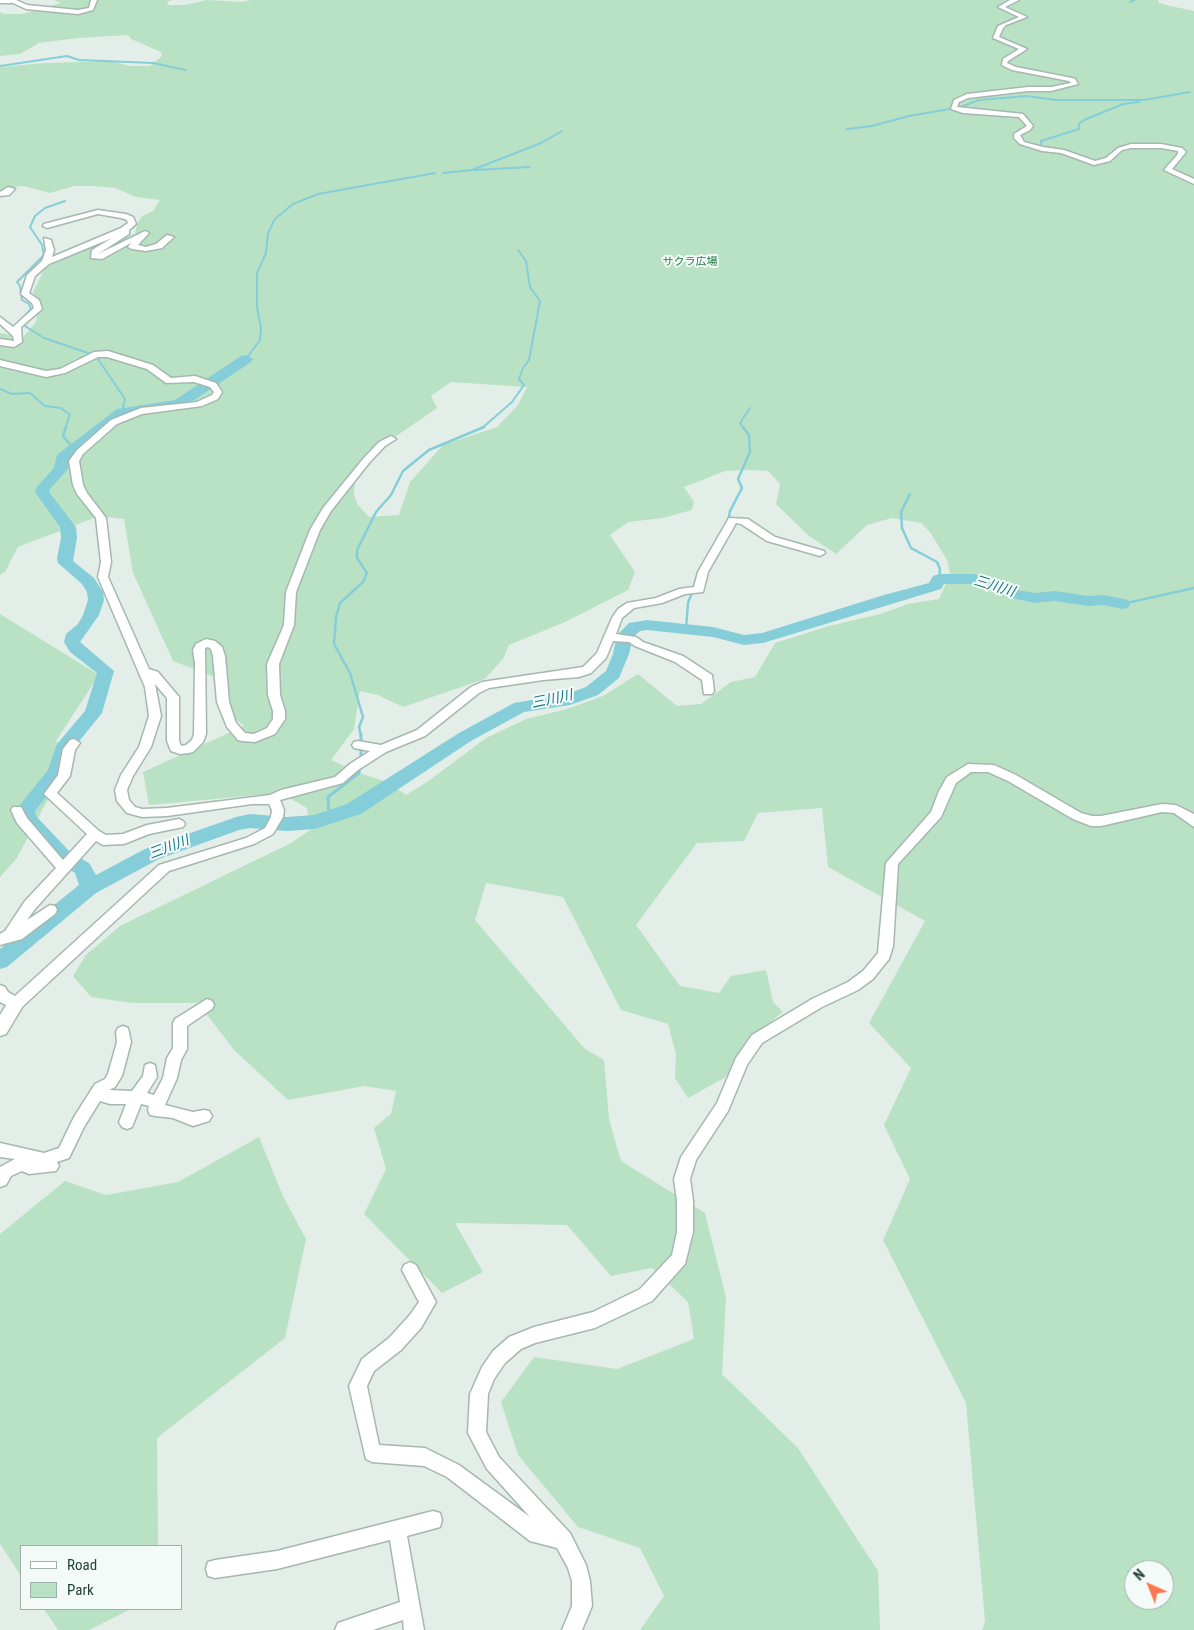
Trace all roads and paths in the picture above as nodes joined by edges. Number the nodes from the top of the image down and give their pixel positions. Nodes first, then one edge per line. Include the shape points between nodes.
1 (94, 0) edge
2 (1016, 0) edge
3 (0, 2) edge
4 (1194, 182) edge
5 (11, 189) dead end
6 (0, 194) edge
7 (46, 226) dead end
8 (124, 230) junction
9 (170, 237) dead end
10 (47, 240) dead end
11 (46, 262) junction
12 (0, 320) edge
13 (17, 335) junction
14 (0, 342) edge
15 (0, 363) edge
16 (391, 439) dead end
17 (820, 553) dead end
18 (613, 637) junction
19 (146, 672) junction
20 (708, 691) dead end
21 (74, 743) dead end
22 (363, 746) dead end
23 (382, 750) junction
24 (272, 799) junction
25 (17, 810) dead end
26 (1194, 822) edge
27 (179, 824) dead end
28 (95, 834) junction
29 (64, 867) junction
30 (50, 910) dead end
31 (5, 938) edge
32 (4, 997) edge
33 (207, 1005) dead end
34 (0, 1029) edge
35 (123, 1032) dead end
36 (150, 1069) dead end
37 (100, 1088) junction
38 (136, 1097) junction
39 (158, 1103) junction
40 (204, 1116) dead end
41 (127, 1122) dead end
42 (0, 1150) edge
43 (64, 1153) junction
44 (0, 1180) edge
45 (410, 1270) dead end
46 (433, 1520) dead end
47 (397, 1529) junction
48 (563, 1540) junction
49 (215, 1569) dead end
50 (409, 1608) junction
51 (350, 1629) edge
52 (568, 1629) edge
53 (414, 1630) edge

1 - 3 street via 91,9 78,12 26,7 14,1
2 - 4 street via 1001,7 1024,17 1000,27 996,38 1024,49 1005,60 1004,64 1014,69 1070,79 1075,84 1051,90 1028,89 967,96 956,102 953,108 1021,115 1030,126 1017,134 1022,143 1062,151 1094,164 1108,160 1120,149 1131,146 1180,149 1183,152 1168,170
5 - 6 street
7 - 8 street via 98,212 130,219 132,224
8 - 9 street via 126,232 95,252 94,256 99,257 145,233 132,248 152,248
8 - 11 street
10 - 11 street via 50,250
11 - 13 street via 32,275 25,294 36,302 38,310 17,326
12 - 13 street
13 - 14 street via 18,342 14,344
15 - 19 street via 46,374 62,371 97,354 108,354 150,367 169,381 195,379 213,385 218,392 210,400 178,408 141,411 114,422 74,461 82,494 101,518 106,562 103,577
16 - 19 street via 366,461 315,530 291,592 289,625 273,664 279,720 271,731 263,736 242,737 231,724 223,702 219,656 216,647 206,643 199,650 200,734 189,749 175,748 173,697 154,674
17 - 18 street via 771,539 744,521 734,520 703,572 699,590 631,605 617,618
18 - 20 street via 632,639 679,659 708,678
18 - 23 street via 587,670 486,685 475,690 421,733
19 - 24 street via 152,687 156,716 145,747 121,790 123,801 131,810 153,814
21 - 28 street via 69,749 64,776 50,794
22 - 23 street
23 - 24 street via 339,780
24 - 32 street via 278,810 269,831 164,868
25 - 29 street via 32,834
26 - 48 street via 1176,810 1162,808 1091,820 990,768 968,768 952,780 937,814 892,864 884,955 853,986 765,1033 745,1056 723,1106 689,1157 682,1179 685,1232 678,1259 646,1295 595,1320 534,1335 516,1343 488,1373 478,1394 476,1409 477,1434 482,1447
27 - 28 street via 147,830 124,839 103,840
28 - 29 street
29 - 31 street
30 - 31 street via 17,935
32 - 34 street
33 - 39 street via 180,1023 180,1049
35 - 37 street via 124,1042 115,1076
36 - 38 street via 150,1077
37 - 38 street via 110,1098
37 - 43 street
38 - 39 street
38 - 41 street
39 - 40 street via 155,1110 193,1119
42 - 43 street via 44,1160
43 - 44 street via 56,1165 28,1167 21,1164 6,1171
45 - 48 street via 428,1302 395,1344 368,1365 358,1386 372,1453 425,1457 453,1471 537,1534
46 - 47 street
47 - 49 street via 277,1560
47 - 50 street
48 - 52 street via 577,1565 581,1580 582,1606
50 - 51 street
50 - 53 street

